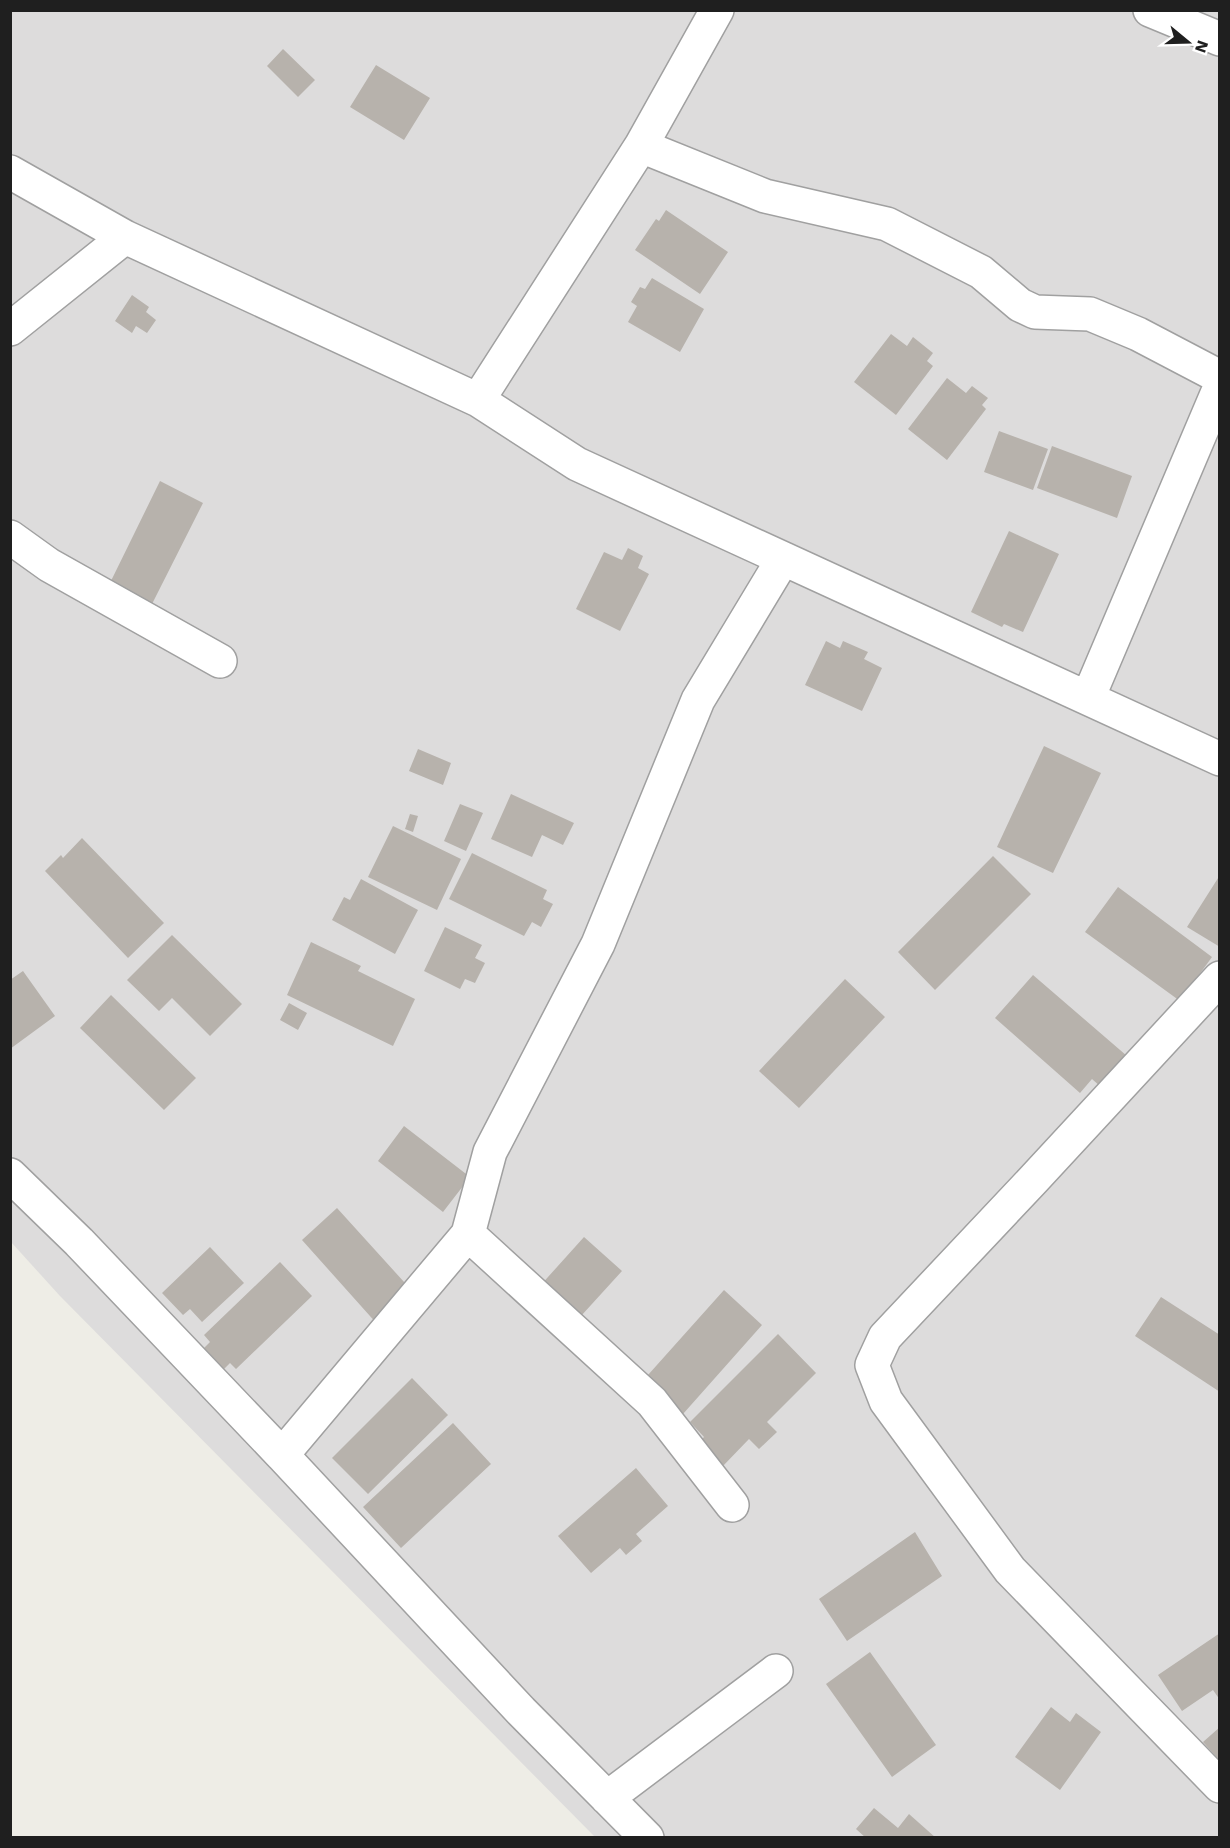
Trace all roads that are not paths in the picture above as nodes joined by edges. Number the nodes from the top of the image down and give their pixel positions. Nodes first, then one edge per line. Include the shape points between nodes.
1 (717, 10) edge
2 (1150, 10) edge
3 (1220, 39) edge
4 (641, 146) junction
5 (10, 172) edge
6 (125, 237) junction
7 (10, 329) edge
8 (1220, 377) edge
9 (1220, 387) edge
10 (478, 400) junction
11 (10, 537) edge
12 (783, 558) junction
13 (220, 661) dead end
14 (1088, 698) junction
15 (1220, 759) edge
16 (1220, 978) edge
17 (10, 1175) edge
18 (468, 1233) junction
19 (282, 1455) junction
20 (732, 1505) dead end
21 (776, 1671) dead end
22 (1220, 1786) edge
23 (607, 1798) junction
24 (647, 1838) edge

1 - 4 street
2 - 3 street
4 - 8 street via 765,196 887,224 981,272 1020,305 1035,312 1090,314
4 - 10 street
5 - 6 street
6 - 7 street
6 - 10 street
9 - 14 street
10 - 12 street via 577,464
11 - 13 street via 49,564
12 - 14 street
12 - 18 street via 698,700 598,944 490,1152
14 - 15 street
16 - 22 street via 885,1337 872,1365 886,1401 1010,1570
17 - 19 street
18 - 19 street
18 - 20 street via 652,1402
19 - 23 street via 521,1712
21 - 23 street
23 - 24 street

